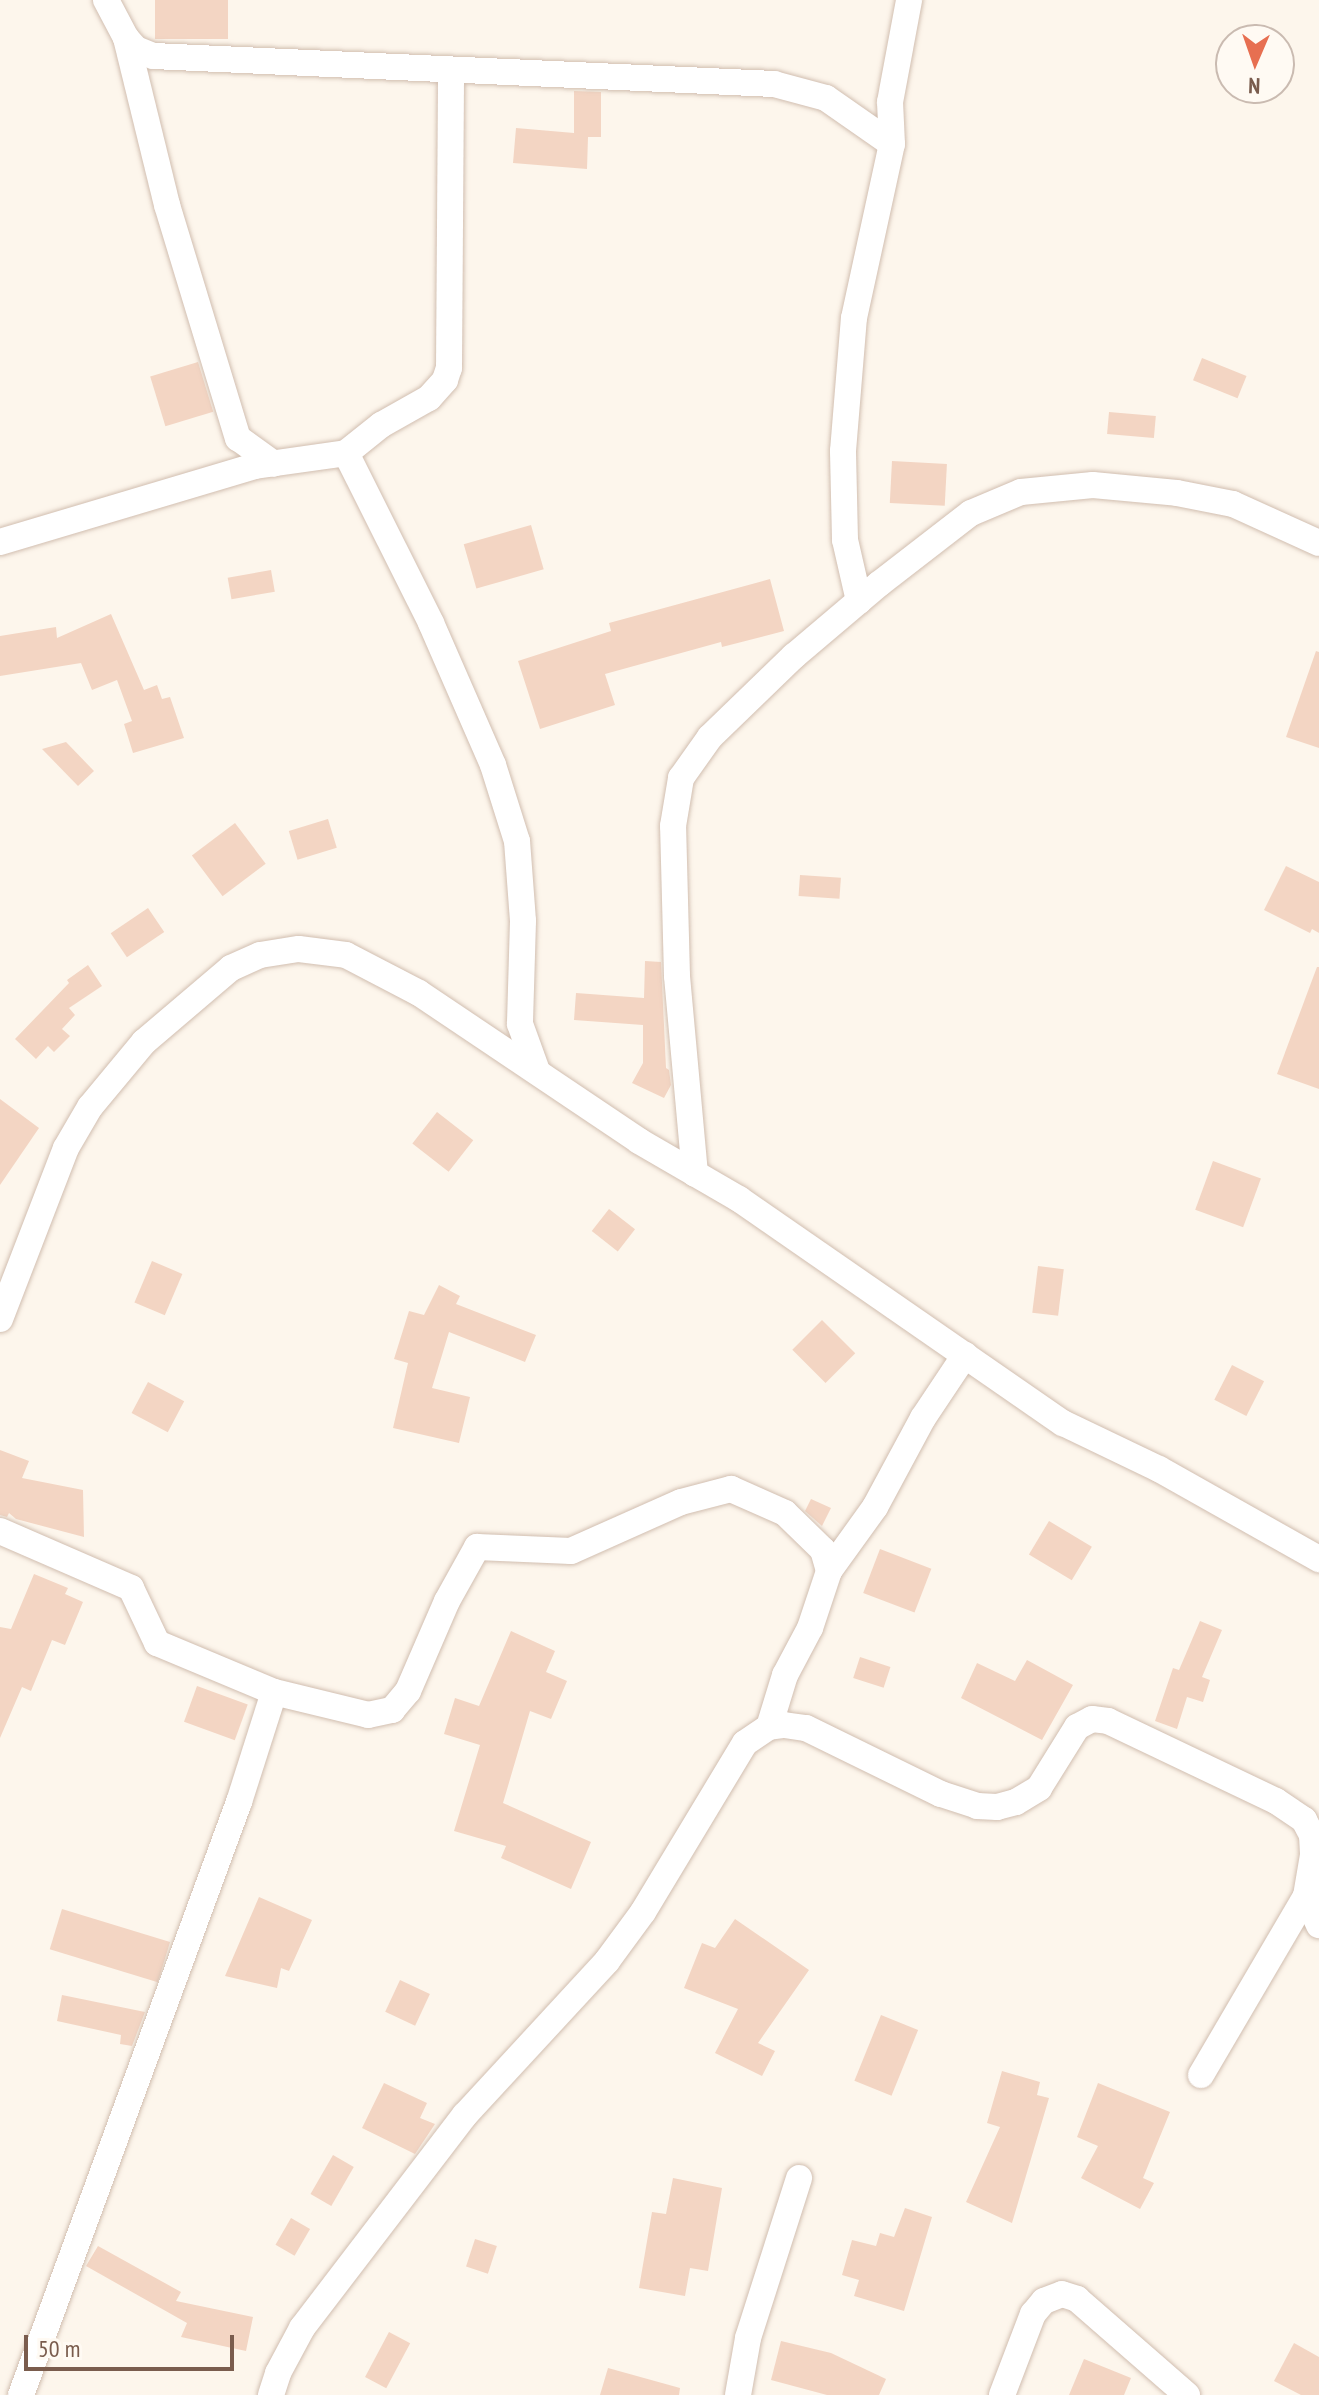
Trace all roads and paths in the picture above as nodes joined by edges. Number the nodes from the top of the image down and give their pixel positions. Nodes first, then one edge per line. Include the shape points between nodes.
1 (106, 0) edge
2 (909, 0) edge
3 (126, 38) junction
4 (451, 70) junction
5 (892, 144) junction
6 (346, 453) junction
7 (274, 464) junction
8 (0, 542) edge
9 (1319, 543) edge
10 (859, 601) junction
11 (537, 1071) junction
12 (695, 1174) junction
13 (0, 1319) edge
14 (965, 1355) junction
15 (0, 1531) edge
16 (1319, 1559) edge
17 (829, 1571) junction
18 (274, 1692) junction
19 (769, 1727) junction
20 (1306, 1896) junction
21 (1319, 1925) edge
22 (1201, 2075) dead end
23 (799, 2178) dead end
24 (21, 2395) edge
25 (271, 2395) edge
26 (738, 2395) edge
27 (1002, 2395) edge
28 (1187, 2395) edge

1 - 3 street
2 - 5 street via 890,102
3 - 4 street via 153,56
3 - 7 street via 167,205 238,438
4 - 5 street via 774,84 826,98
4 - 6 street via 449,368 429,398 381,425
5 - 10 street via 854,318 843,451 845,540
6 - 7 street
6 - 11 street via 431,623 493,765 517,841 523,921 520,1024
7 - 8 street
9 - 10 street via 1233,504 1177,493 1093,485 1021,492 971,513
10 - 12 street via 710,737 676,793 672,859 677,976
11 - 12 street
11 - 13 street via 419,993 346,955 299,949 260,955 231,968 144,1042 90,1107 66,1148
12 - 14 street
14 - 16 street via 1063,1423 1159,1469
14 - 17 street via 923,1418 875,1507
15 - 18 street via 131,1588 157,1643
17 - 18 street via 823,1550 785,1513 731,1489 681,1502 571,1551 477,1547 408,1691 383,1714 356,1715
17 - 19 street
18 - 24 street via 239,1802
19 - 20 street via 806,1728 941,1794 997,1807 1039,1788 1077,1727 1092,1719 1108,1721 1276,1801 1304,1820 1312,1835 1313,1855
19 - 25 street via 745,1743 643,1912 607,1961 465,2115 302,2328
20 - 21 street
20 - 22 street
23 - 26 street via 748,2338
27 - 28 street via 1033,2314 1044,2301 1062,2294 1077,2299

